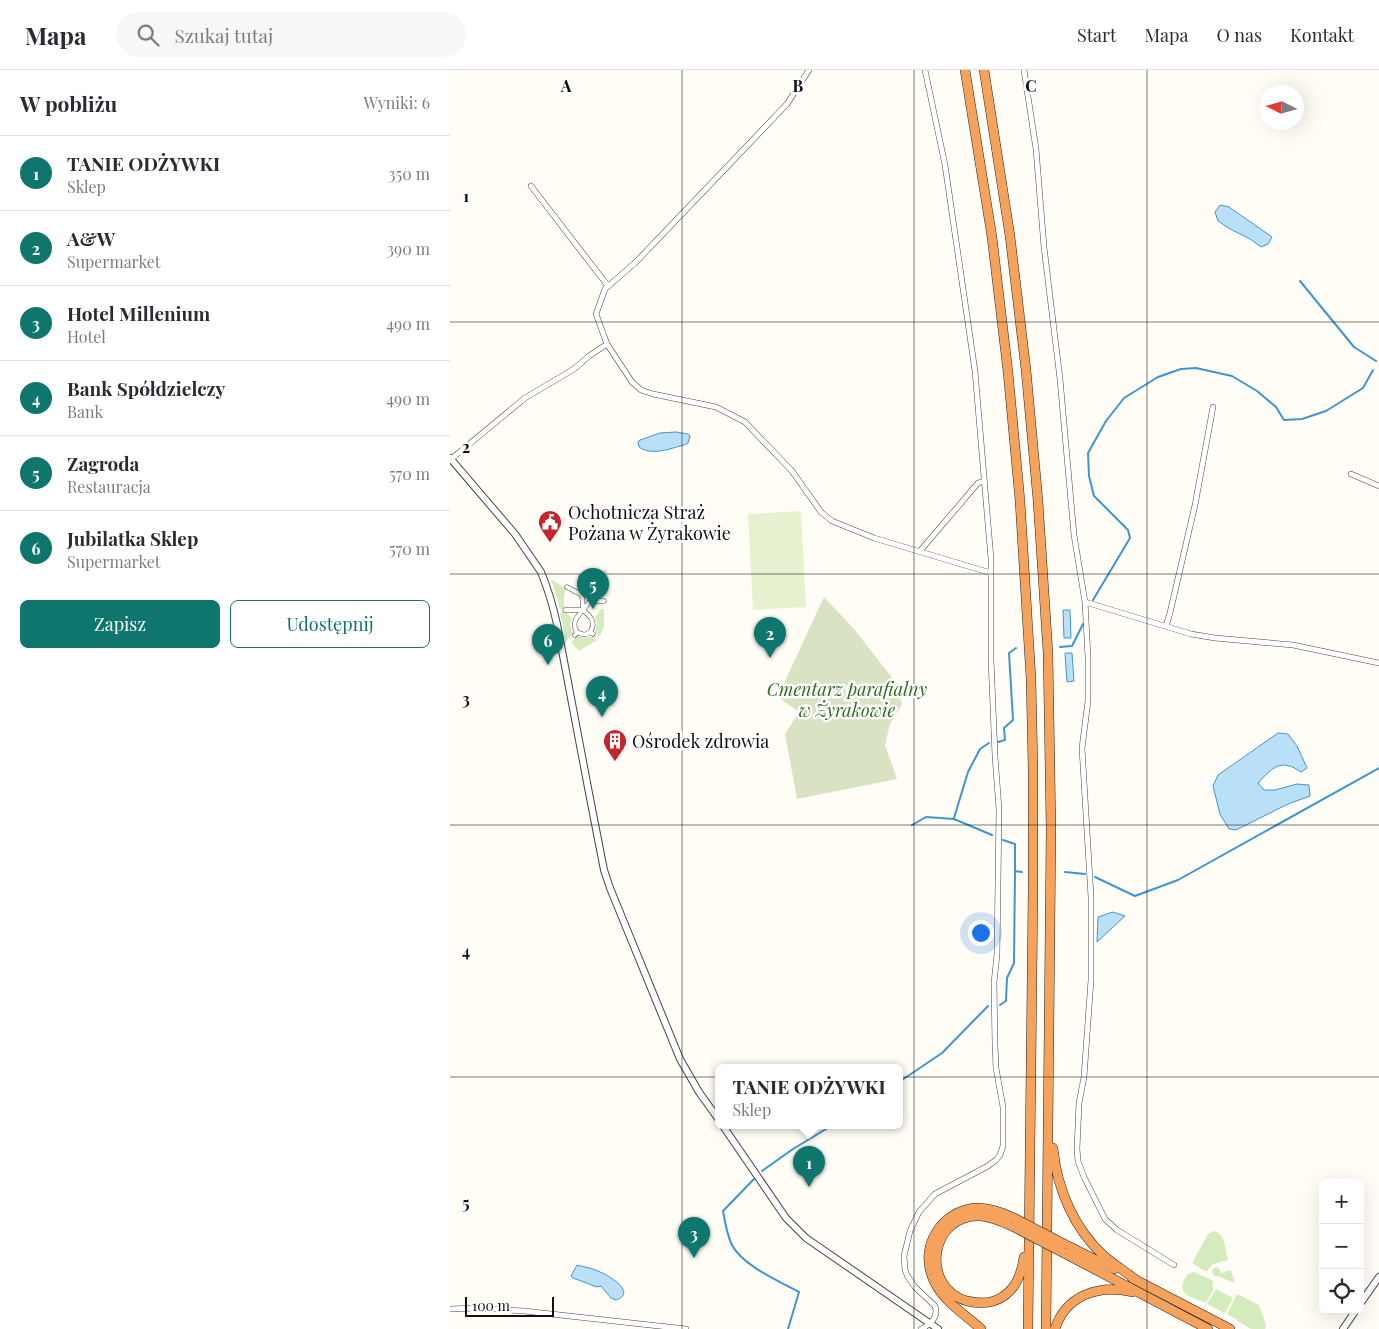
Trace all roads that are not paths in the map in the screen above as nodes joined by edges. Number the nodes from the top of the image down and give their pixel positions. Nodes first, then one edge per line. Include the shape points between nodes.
1 (809, 70) edge
2 (925, 70) edge
3 (966, 70) edge
4 (984, 70) edge
5 (1024, 70) edge
6 (531, 186) dead end
7 (608, 286) junction
8 (607, 344) junction
9 (1213, 407) dead end
10 (450, 459) edge
11 (1351, 474) dead end
12 (984, 481) junction
13 (1379, 486) edge
14 (920, 551) junction
15 (991, 573) junction
16 (581, 577) dead end
17 (596, 586) dead end
18 (567, 587) dead end
19 (582, 595) junction
20 (604, 601) dead end
21 (1085, 602) junction
22 (565, 610) dead end
23 (583, 610) junction
24 (1166, 626) junction
25 (1379, 655) edge
26 (1378, 663) edge
27 (715, 1114) edge
28 (1049, 1114) junction
29 (725, 1129) edge
30 (1030, 1219) junction
31 (1014, 1222) junction
32 (1064, 1248) junction
33 (1174, 1264) dead end
34 (1379, 1277) edge
35 (1136, 1280) junction
36 (1364, 1298) edge
37 (1153, 1300) junction
38 (450, 1309) edge
39 (1353, 1314) edge
40 (930, 1324) junction
41 (686, 1329) edge
42 (921, 1329) edge
43 (938, 1329) edge
44 (981, 1329) edge
45 (1028, 1329) edge
46 (1046, 1329) edge
47 (1055, 1329) edge
48 (1208, 1329) edge
49 (1230, 1329) edge
50 (1343, 1329) edge

1 - 7 street via 787,104 636,262
2 - 12 street via 945,165 974,361
3 - 30 highway via 1006,346 1026,584 1034,821
4 - 28 highway via 1024,353 1044,590 1051,829
5 - 21 street via 1036,149 1074,535
6 - 7 street
7 - 8 street via 596,314
8 - 10 street via 574,369 525,398
8 - 14 street via 641,390 716,407 745,422 792,471 821,512 832,521 874,538
9 - 24 street via 1195,505
10 - 27 street via 515,534 544,579 557,624 604,870 680,1059
11 - 13 street
12 - 14 street via 978,483
12 - 15 street
14 - 15 street
15 - 40 street via 991,660 999,809 995,1044 1003,1107 1003,1146 1000,1155 988,1166 935,1194 919,1212 910,1230 904,1256 906,1270 911,1282 935,1306 936,1315
16 - 19 street
17 - 19 street
18 - 19 street
19 - 23 street
20 - 23 street via 590,601
21 - 24 street
21 - 33 street via 1088,702 1082,748 1091,897 1092,980 1079,1103 1078,1161 1108,1222
22 - 23 street
23 - 23 street via 574,622 576,633 582,635 592,633 593,626 592,619
24 - 26 street via 1191,634 1294,645
25 - 26 street
28 - 35 highway via 1056,1174 1069,1208 1098,1250
28 - 46 highway
29 - 40 street via 786,1218 806,1238
30 - 31 highway via 1023,1267 1011,1291 994,1301 977,1303 960,1298 947,1289 938,1272 936,1258 947,1230 962,1219 980,1216
30 - 45 highway
31 - 32 highway, bridge
31 - 44 highway via 1000,1212 986,1208 968,1209 945,1220 932,1242 928,1262 936,1284 949,1302
32 - 35 highway
32 - 37 highway
34 - 36 street
35 - 49 highway
37 - 47 highway via 1121,1290 1094,1291 1072,1303
37 - 48 highway
38 - 41 street via 524,1311
39 - 50 street
40 - 42 street
40 - 43 street

